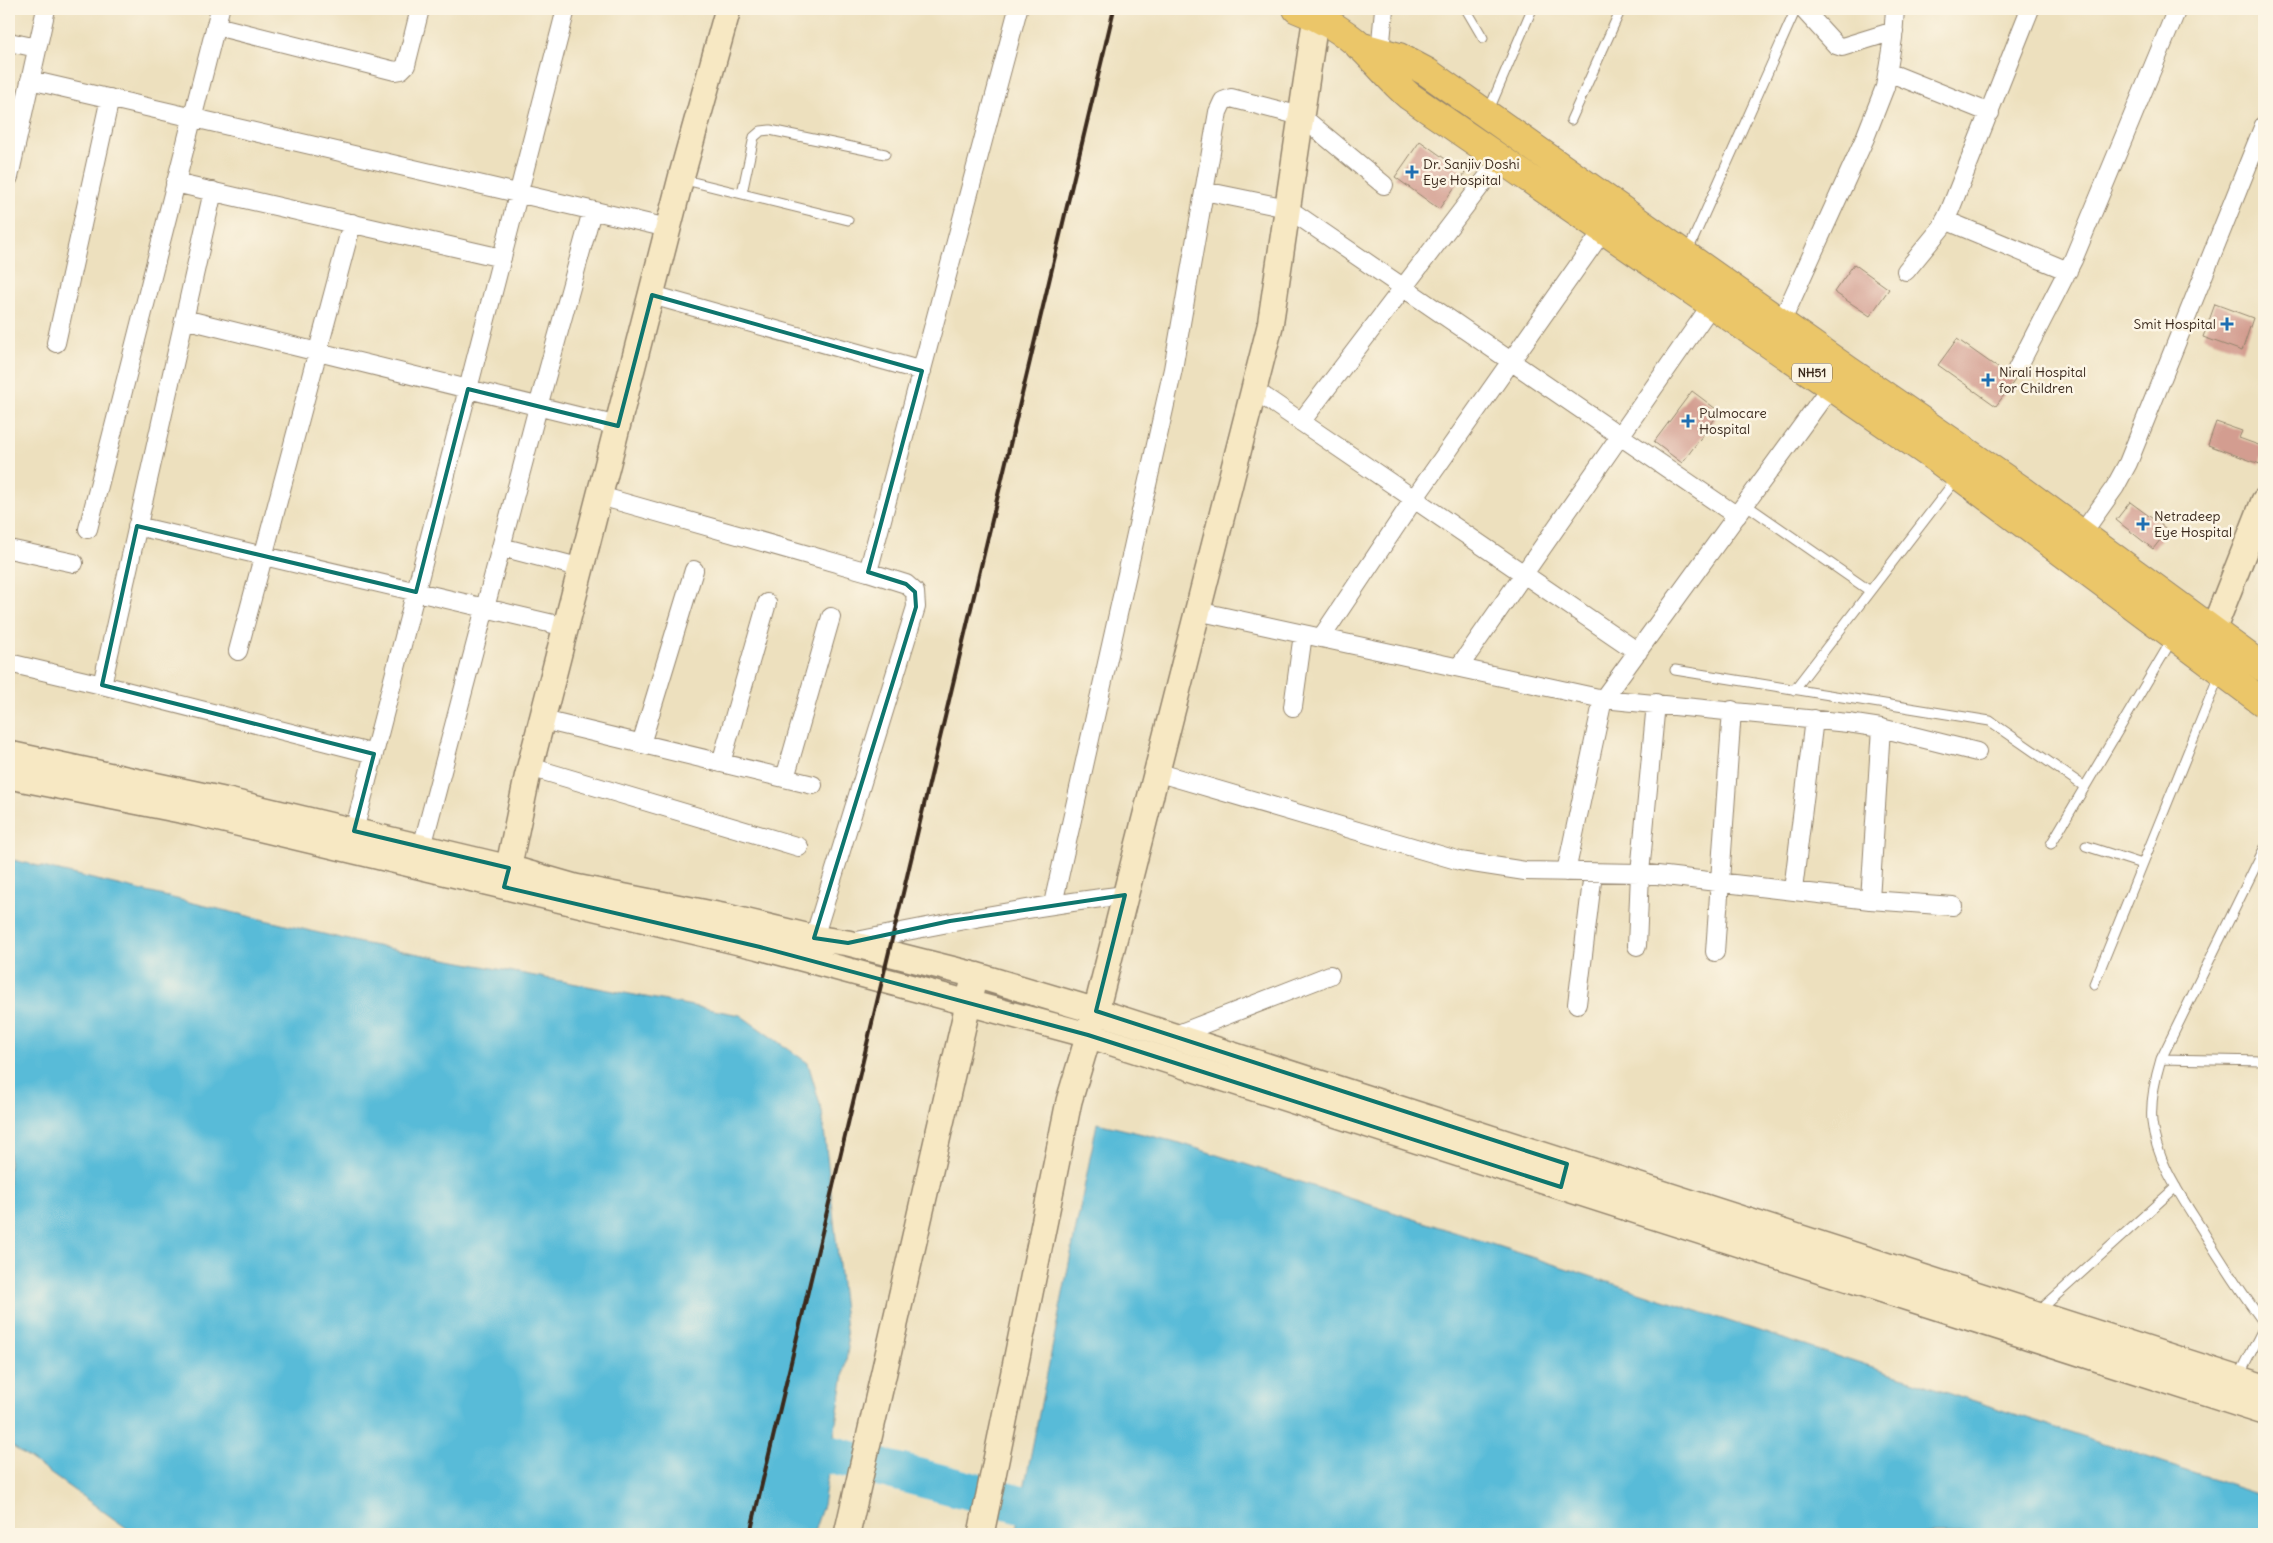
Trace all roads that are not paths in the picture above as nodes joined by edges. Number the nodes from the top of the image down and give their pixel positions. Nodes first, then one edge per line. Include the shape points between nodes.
1 (46, 9) edge
2 (420, 9) edge
3 (566, 9) edge
4 (728, 9) edge
5 (1018, 9) edge
6 (1384, 9) edge
7 (1466, 9) edge
8 (1532, 9) edge
9 (1621, 9) edge
10 (1796, 9) edge
11 (1803, 9) edge
12 (1895, 9) edge
13 (2030, 9) edge
14 (2177, 9) edge
15 (1310, 11) edge
16 (218, 17) edge
17 (1894, 31) junction
18 (1483, 38) dead end
19 (9, 42) edge
20 (37, 48) junction
21 (1369, 49) junction
22 (1888, 72) junction
23 (30, 80) junction
24 (110, 98) junction
25 (1990, 113) junction
26 (1487, 115) junction
27 (194, 116) junction
28 (1301, 116) junction
29 (1571, 120) dead end
30 (2264, 125) edge
31 (885, 154) dead end
32 (1501, 159) junction
33 (9, 177) edge
34 (681, 178) junction
35 (175, 182) junction
36 (1384, 185) dead end
37 (213, 191) junction
38 (1204, 191) junction
39 (519, 193) junction
40 (742, 193) junction
41 (1287, 208) junction
42 (592, 211) junction
43 (848, 220) dead end
44 (1945, 220) junction
45 (352, 223) junction
46 (668, 228) junction
47 (1604, 229) junction
48 (1686, 256) junction
49 (502, 258) junction
50 (1906, 271) dead end
51 (2068, 271) junction
52 (1403, 287) junction
53 (652, 295) junction
54 (1712, 304) junction
55 (184, 319) junction
56 (1781, 323) junction
57 (56, 343) dead end
58 (318, 352) junction
59 (1511, 361) junction
60 (2017, 369) dead end
61 (922, 371) junction
62 (1838, 377) junction
63 (468, 389) junction
64 (1254, 389) junction
65 (538, 407) junction
66 (1301, 422) junction
67 (618, 426) junction
68 (1620, 436) junction
69 (1959, 476) junction
70 (600, 496) junction
71 (1414, 499) junction
72 (2264, 501) edge
73 (1741, 510) junction
74 (137, 526) junction
75 (88, 528) dead end
76 (2082, 534) junction
77 (501, 548) junction
78 (9, 549) edge
79 (263, 556) junction
80 (2067, 556) junction
81 (74, 563) dead end
82 (582, 568) junction
83 (694, 570) dead end
84 (868, 572) junction
85 (1524, 574) junction
86 (1870, 591) junction
87 (416, 592) junction
88 (767, 603) dead end
89 (485, 608) junction
90 (1196, 611) junction
91 (831, 617) dead end
92 (566, 627) junction
93 (2213, 629) junction
94 (1303, 634) junction
95 (2175, 636) junction
96 (1321, 638) junction
97 (238, 652) dead end
98 (1638, 652) junction
99 (9, 663) edge
100 (2212, 664) junction
101 (1459, 667) junction
102 (2264, 668) edge
103 (1675, 670) dead end
104 (102, 685) junction
105 (1794, 690) junction
106 (1603, 699) junction
107 (1656, 703) junction
108 (2264, 703) edge
109 (1293, 707) dead end
110 (1732, 710) junction
111 (1814, 719) junction
112 (543, 720) junction
113 (1881, 728) junction
114 (641, 744) junction
115 (1977, 752) dead end
116 (9, 754) edge
117 (374, 754) junction
118 (721, 763) junction
119 (530, 767) junction
120 (1156, 772) junction
121 (9, 776) edge
122 (785, 778) junction
123 (813, 785) dead end
124 (2085, 787) junction
125 (354, 831) junction
126 (2050, 844) dead end
127 (2086, 846) dead end
128 (422, 847) junction
129 (800, 847) dead end
130 (2264, 849) edge
131 (2142, 864) junction
132 (1566, 872) junction
133 (1593, 873) junction
134 (1640, 873) junction
135 (506, 878) junction
136 (1719, 881) junction
137 (1793, 890) junction
138 (1125, 895) junction
139 (1870, 900) junction
140 (1053, 904) junction
141 (1953, 906) dead end
142 (814, 938) junction
143 (848, 943) junction
144 (1637, 946) dead end
145 (1715, 952) dead end
146 (794, 956) junction
147 (976, 975) junction
148 (1330, 975) dead end
149 (2094, 984) dead end
150 (967, 1003) junction
151 (1577, 1004) dead end
152 (1096, 1012) junction
153 (1088, 1035) junction
154 (1173, 1036) junction
155 (2161, 1058) junction
156 (2264, 1062) edge
157 (1564, 1175) junction
158 (2176, 1187) junction
159 (2036, 1314) junction
160 (2264, 1323) edge
161 (2264, 1327) edge
162 (2238, 1378) junction
163 (2264, 1387) edge
164 (2264, 1412) edge
165 (847, 1534) edge
166 (981, 1534) edge

1 - 20 street
2 - 16 street via 406,65 395,71
3 - 39 street
4 - 34 street
5 - 61 street
6 - 21 street
7 - 18 lane
8 - 26 lane
9 - 29 lane
10 - 48 lane
11 - 17 street via 1842,47
12 - 17 street
13 - 25 street
14 - 51 street
15 - 21 highway, NH51
15 - 28 street
16 - 27 street
17 - 22 street
19 - 20 street
20 - 23 street
21 - 26 highway, NH51 via 1399,57 1427,72
21 - 32 highway, NH51 via 1390,80 1409,96
22 - 25 street
22 - 56 street via 1864,138
23 - 24 street
23 - 33 street
24 - 27 street
24 - 57 street
25 - 44 street
26 - 48 highway, NH51
27 - 35 street
27 - 39 street
28 - 36 street
28 - 38 street via 1231,98 1223,101 1218,112
28 - 41 street
30 - 76 street via 2128,463
31 - 40 lane via 770,130 761,131 754,137
32 - 47 highway, NH51
32 - 52 street
34 - 40 lane
34 - 46 street
35 - 37 street
35 - 75 street
37 - 45 street
37 - 55 street
38 - 41 street
38 - 140 street via 1173,369
39 - 42 street
39 - 49 street
40 - 43 lane
41 - 52 street
41 - 64 street via 1270,326
42 - 46 street
42 - 65 street
44 - 50 street
44 - 51 street
45 - 49 street
45 - 58 street
46 - 53 street
47 - 54 highway, NH51
47 - 59 street
48 - 56 highway, NH51
49 - 63 street
51 - 60 street
52 - 59 street
52 - 66 street
53 - 61 street
53 - 67 street
54 - 62 highway, NH51
54 - 68 street
55 - 58 street
55 - 74 street
56 - 62 highway, NH51
58 - 63 street
58 - 79 street
59 - 68 street
59 - 71 street
61 - 84 street
62 - 69 highway, NH51
62 - 73 street
62 - 76 highway, NH51
63 - 65 street
63 - 87 street
64 - 66 street
64 - 90 street
65 - 67 street
65 - 77 street
66 - 71 street
67 - 70 street
68 - 73 street
68 - 85 street
69 - 80 highway, NH51
69 - 86 lane
70 - 82 street
70 - 84 street
71 - 85 street
71 - 96 street
72 - 93 street
73 - 86 lane
73 - 98 street
74 - 79 street
74 - 104 street
76 - 80 street
76 - 93 highway, NH51
77 - 82 street
77 - 89 street
78 - 81 street
79 - 87 street
79 - 97 street
80 - 95 highway, NH51
82 - 92 street
83 - 114 street
84 - 142 street via 906,584 915,592 916,607
85 - 98 street
85 - 101 street
86 - 105 lane
87 - 89 street
87 - 117 street
88 - 118 street
89 - 92 street
89 - 128 street
90 - 94 street
90 - 120 street
91 - 122 street
92 - 112 street
93 - 100 street
93 - 102 highway, NH51
94 - 96 street
94 - 109 street
95 - 100 highway, NH51
95 - 124 lane
96 - 101 street
98 - 106 street
99 - 104 street
100 - 108 highway, NH51
100 - 131 lane
101 - 106 street
103 - 105 lane
104 - 117 street
105 - 124 lane via 1990,721
106 - 107 street
106 - 132 street
107 - 110 street
107 - 134 street
110 - 111 street
110 - 136 street
111 - 113 street
111 - 137 street
112 - 114 street
112 - 119 street
113 - 115 street
113 - 139 street
114 - 118 street
116 - 125 street
117 - 125 street
118 - 122 street
119 - 129 street
119 - 135 street
120 - 132 street via 1460,861 1525,871
120 - 138 street
121 - 135 street
122 - 123 street
124 - 126 lane
125 - 128 street
127 - 131 lane
128 - 135 street
130 - 155 lane
131 - 149 lane
132 - 133 street
133 - 134 street
133 - 151 street
134 - 136 street
134 - 144 street
135 - 142 street via 575,887
135 - 146 street
136 - 137 street
136 - 145 street
137 - 139 street
138 - 140 street
138 - 152 street
139 - 141 street
140 - 143 street via 950,921
142 - 143 street
143 - 146 street
143 - 147 street
146 - 150 street
147 - 150 street
147 - 152 street
148 - 154 street
150 - 153 street
150 - 165 street
152 - 153 street
152 - 154 street
153 - 157 street
153 - 166 street via 1069,1101
154 - 157 street
155 - 156 lane
155 - 158 lane via 2154,1082 2152,1123 2162,1159
157 - 159 street
157 - 164 street
158 - 159 lane
158 - 160 lane via 2240,1291
159 - 162 street
161 - 162 lane
162 - 163 street

